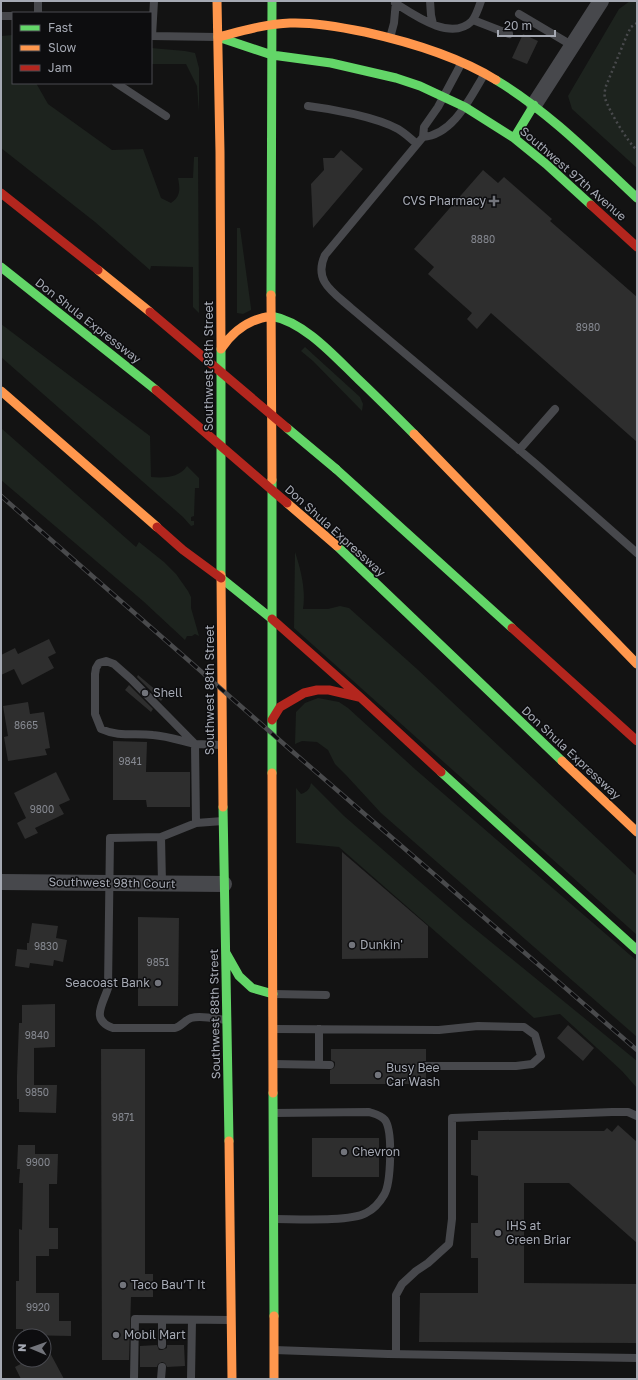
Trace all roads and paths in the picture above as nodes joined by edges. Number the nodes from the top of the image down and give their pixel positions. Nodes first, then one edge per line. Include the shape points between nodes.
1 (38, 1) edge
2 (154, 1) edge
3 (217, 1) edge
4 (272, 1) edge
5 (430, 1) edge
6 (482, 1) edge
7 (601, 1) edge
8 (396, 2) edge
9 (38, 12) edge
10 (519, 14) dead end
11 (1, 16) edge
12 (12, 16) edge
13 (472, 20) junction
14 (637, 23) edge
15 (272, 24) junction
16 (433, 24) junction
17 (509, 34) dead end
18 (152, 36) edge
19 (218, 37) junction
20 (390, 38) junction
21 (573, 46) junction
22 (272, 55) junction
23 (462, 63) junction
24 (485, 74) junction
25 (118, 84) edge
26 (444, 96) junction
27 (534, 105) junction
28 (308, 106) dead end
29 (465, 107) junction
30 (166, 116) dead end
31 (514, 138) junction
32 (420, 141) junction
33 (637, 150) edge
34 (1, 193) edge
35 (637, 198) edge
36 (637, 247) edge
37 (1, 267) edge
38 (271, 316) junction
39 (221, 349) junction
40 (1, 391) edge
41 (555, 409) dead end
42 (519, 450) junction
43 (637, 553) edge
44 (221, 578) junction
45 (272, 620) junction
46 (637, 664) edge
47 (360, 697) junction
48 (272, 720) junction
49 (637, 741) edge
50 (196, 744) junction
51 (222, 745) junction
52 (223, 821) junction
53 (196, 823) junction
54 (637, 832) edge
55 (161, 837) junction
56 (1, 882) edge
57 (109, 882) junction
58 (162, 883) junction
59 (224, 884) junction
60 (637, 950) edge
61 (226, 952) junction
62 (273, 994) junction
63 (326, 994) dead end
64 (227, 1020) junction
65 (273, 1029) junction
66 (319, 1029) junction
67 (273, 1064) junction
68 (319, 1065) junction
69 (330, 1065) dead end
70 (426, 1066) dead end
71 (273, 1113) junction
72 (637, 1116) edge
73 (274, 1219) junction
74 (162, 1320) junction
75 (192, 1320) junction
76 (231, 1320) junction
77 (162, 1345) dead end
78 (273, 1350) junction
79 (396, 1354) junction
80 (637, 1358) edge
81 (162, 1367) dead end
82 (134, 1379) edge
83 (161, 1379) edge
84 (191, 1379) edge
85 (232, 1379) edge
86 (274, 1379) edge

1 - 9 lane
2 - 18 lane
3 - 19 main road, Southwest 88th Street
4 - 15 main road
5 - 16 lane
6 - 13 lane
7 - 21 street
8 - 16 lane
8 - 20 lane
10 - 21 lane
11 - 12 lane
13 - 16 lane via 464,26 454,28
13 - 17 lane
14 - 33 path via 631,27 627,35 605,92 606,100 617,121
15 - 19 main road, Southwest 97th Avenue
15 - 20 main road, Southwest 97th Avenue via 318,24
15 - 22 main road
18 - 19 lane, Southwest 97th Avenue
19 - 22 main road, Southwest 97th Avenue
19 - 39 main road, Southwest 88th Street
20 - 23 main road, Southwest 97th Avenue
21 - 27 street
22 - 26 main road, Southwest 97th Avenue via 353,67 396,78
22 - 38 main road
23 - 24 main road, Southwest 97th Avenue
23 - 26 lane
24 - 27 main road, Southwest 97th Avenue
24 - 29 lane
25 - 30 lane
26 - 29 main road, Southwest 97th Avenue
26 - 32 lane via 424,127
27 - 31 main road
27 - 35 main road, Southwest 97th Avenue
28 - 32 lane via 352,114 386,124
29 - 31 main road, Southwest 97th Avenue
29 - 32 lane via 454,122 432,137
31 - 36 main road, Southwest 97th Avenue
32 - 42 lane via 325,255 321,272 323,280 326,286 351,308
34 - 49 main road, bridge via 150,312 336,469
37 - 54 main road, Don Shula Expressway, bridge via 156,390 337,546
38 - 39 main road via 247,323 228,338
38 - 45 main road
38 - 46 main road via 289,321 308,334 372,392
39 - 44 main road, Southwest 88th Street
40 - 44 main road via 183,550
41 - 42 lane
42 - 43 lane
44 - 45 main road
44 - 51 main road, Southwest 88th Street
45 - 47 main road
45 - 48 main road
47 - 48 main road via 317,690 280,707
47 - 60 main road
48 - 62 main road
50 - 50 lane via 153,735 110,733 101,729 95,714 95,674 99,663 106,661 114,664
50 - 51 lane
50 - 53 lane
51 - 52 main road, Southwest 88th Street
52 - 53 lane
52 - 59 main road, Southwest 88th Street
53 - 55 lane
55 - 57 lane via 110,838
55 - 58 lane
56 - 57 street, Southwest 98th Court
57 - 58 street, Southwest 98th Court
57 - 64 lane via 108,988 100,1012 101,1020 106,1026 175,1028 197,1017
58 - 59 street, Southwest 98th Court
59 - 61 main road, Southwest 88th Street
61 - 62 main road via 239,976 252,988
61 - 64 main road, Southwest 88th Street
62 - 63 lane
62 - 65 main road
64 - 76 main road, Southwest 88th Street
65 - 66 lane
65 - 67 main road
66 - 68 lane
66 - 70 lane via 439,1030 478,1026 524,1027 535,1035 541,1056 532,1064 516,1066
67 - 68 lane
67 - 71 main road
68 - 69 lane
71 - 73 main road
71 - 73 lane via 369,1112 384,1119 390,1133 389,1177 384,1195 376,1206 350,1218
72 - 79 lane via 628,1112 612,1112 452,1118 452,1219 448,1244 402,1284 396,1295
73 - 78 main road
74 - 75 lane
74 - 77 lane
74 - 82 lane via 135,1319
75 - 76 lane
75 - 84 lane
76 - 85 main road, Southwest 88th Street
78 - 79 lane
78 - 86 main road
79 - 80 lane
81 - 83 lane

